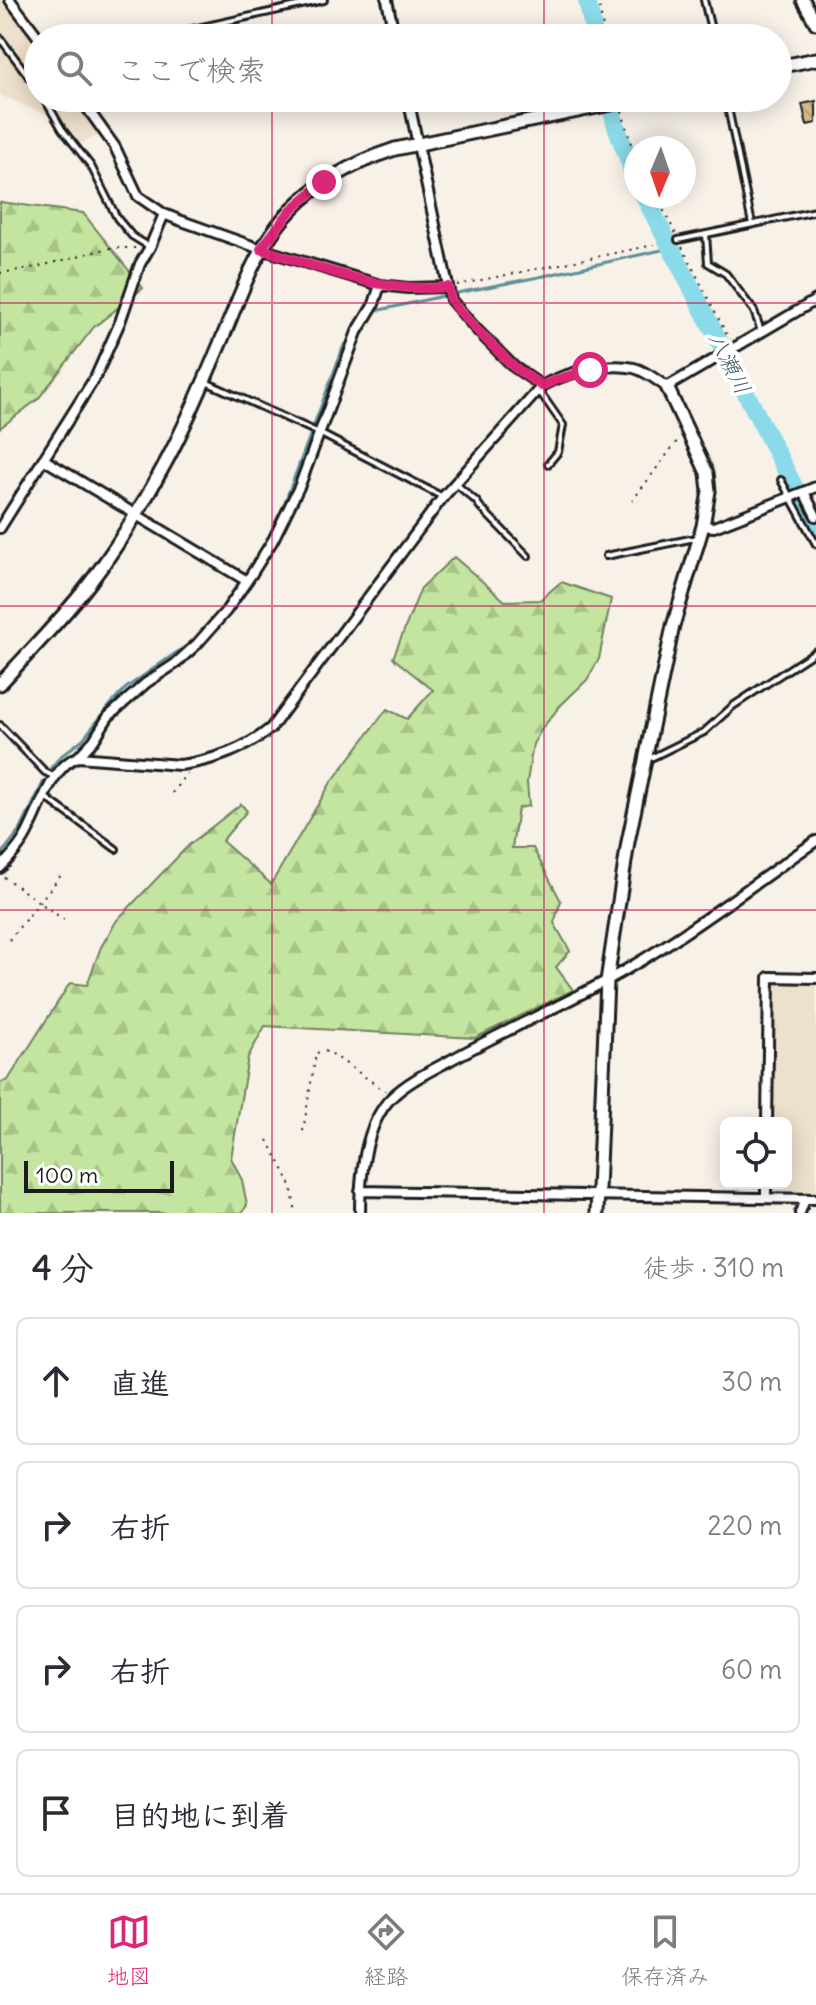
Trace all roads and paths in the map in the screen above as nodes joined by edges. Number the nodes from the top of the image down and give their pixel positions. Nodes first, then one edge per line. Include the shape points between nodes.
1 (10, 0) edge
2 (324, 0) edge
3 (387, 0) edge
4 (598, 0) edge
5 (704, 0) edge
6 (803, 0) edge
7 (816, 23) edge
8 (28, 24) edge
9 (215, 24) edge
10 (392, 24) edge
11 (602, 24) edge
12 (710, 24) edge
13 (0, 38) edge
14 (816, 59) edge
15 (792, 64) edge
16 (24, 70) edge
17 (52, 112) edge
18 (90, 112) edge
19 (411, 112) edge
20 (570, 112) edge
21 (621, 112) edge
22 (729, 112) edge
23 (628, 136) edge
24 (418, 144) junction
25 (662, 208) edge
26 (816, 211) edge
27 (164, 214) junction
28 (752, 224) junction
29 (706, 234) junction
30 (678, 240) junction
31 (654, 245) dead end
32 (150, 247) junction
33 (261, 249) junction
34 (0, 273) edge
35 (380, 285) junction
36 (448, 287) junction
37 (816, 300) edge
38 (761, 331) junction
39 (732, 349) junction
40 (204, 381) junction
41 (667, 387) junction
42 (540, 388) junction
43 (688, 431) junction
44 (319, 433) junction
45 (43, 459) junction
46 (548, 464) dead end
47 (781, 480) dead end
48 (455, 483) junction
49 (816, 487) edge
50 (797, 495) junction
51 (443, 497) junction
52 (632, 501) dead end
53 (135, 515) junction
54 (816, 516) edge
55 (703, 526) junction
56 (0, 528) edge
57 (699, 540) junction
58 (816, 544) edge
59 (528, 556) dead end
60 (606, 556) dead end
61 (247, 581) junction
62 (816, 651) edge
63 (0, 684) edge
64 (0, 725) edge
65 (78, 757) junction
66 (644, 758) junction
67 (196, 763) junction
68 (55, 777) junction
69 (172, 793) dead end
70 (45, 797) junction
71 (816, 841) edge
72 (116, 849) dead end
73 (0, 871) edge
74 (62, 874) dead end
75 (40, 904) junction
76 (67, 922) dead end
77 (9, 940) dead end
78 (816, 978) edge
79 (607, 981) junction
80 (392, 1097) junction
81 (767, 1117) edge
82 (303, 1131) dead end
83 (268, 1140) dead end
84 (766, 1189) edge
85 (360, 1191) junction
86 (598, 1195) junction
87 (766, 1197) junction
88 (805, 1199) junction
89 (816, 1199) edge
90 (296, 1213) edge
91 (360, 1213) edge
92 (597, 1213) edge
93 (800, 1213) edge

1 - 8 street
2 - 9 lane
3 - 10 street
4 - 11 path
5 - 12 lane
6 - 7 street
13 - 16 lane
14 - 15 street
17 - 32 lane via 91,166 117,218
18 - 27 street via 115,147 138,196
19 - 24 street
20 - 24 street
21 - 23 path
22 - 28 lane
24 - 33 street via 371,157 324,182 291,210
24 - 36 street
25 - 30 path
26 - 28 lane
27 - 32 street
27 - 33 street
28 - 29 lane
29 - 30 lane
29 - 38 lane via 708,263 726,274 754,311
30 - 39 path
31 - 36 path
32 - 34 path via 109,248
32 - 45 street via 96,376
33 - 35 street
33 - 40 street
35 - 36 street
35 - 44 street
36 - 42 street via 455,306
37 - 38 street
38 - 39 street
39 - 41 street
40 - 44 lane
40 - 53 street
41 - 42 street via 640,370 623,367 575,373
41 - 43 street
42 - 46 lane via 563,425 558,452
42 - 48 street
43 - 52 path
43 - 55 street via 709,481
44 - 51 lane
44 - 61 street via 300,485
45 - 53 street
45 - 56 street
47 - 50 lane
48 - 51 street
48 - 59 lane
49 - 50 street
50 - 54 street
50 - 55 street via 714,527
50 - 58 lane via 793,500
51 - 67 street via 271,728 248,745
53 - 61 street
53 - 63 street via 89,584
55 - 57 street
57 - 60 lane
57 - 66 street via 673,626
61 - 65 street via 197,644 108,717
62 - 66 lane via 733,706 704,732
64 - 68 lane
65 - 67 street
65 - 68 street
66 - 79 street
67 - 69 path
68 - 70 street
70 - 72 lane
70 - 73 street via 23,841
71 - 79 street
73 - 75 path
74 - 75 path
75 - 76 path
75 - 77 path
78 - 81 street via 769,977
79 - 80 street via 453,1059
79 - 86 street
80 - 82 path via 328,1051 316,1053
80 - 85 street via 374,1124
83 - 90 path via 291,1185
84 - 87 street
85 - 86 street
85 - 91 street
86 - 87 street
86 - 92 street
87 - 88 street
88 - 89 street
88 - 93 street

